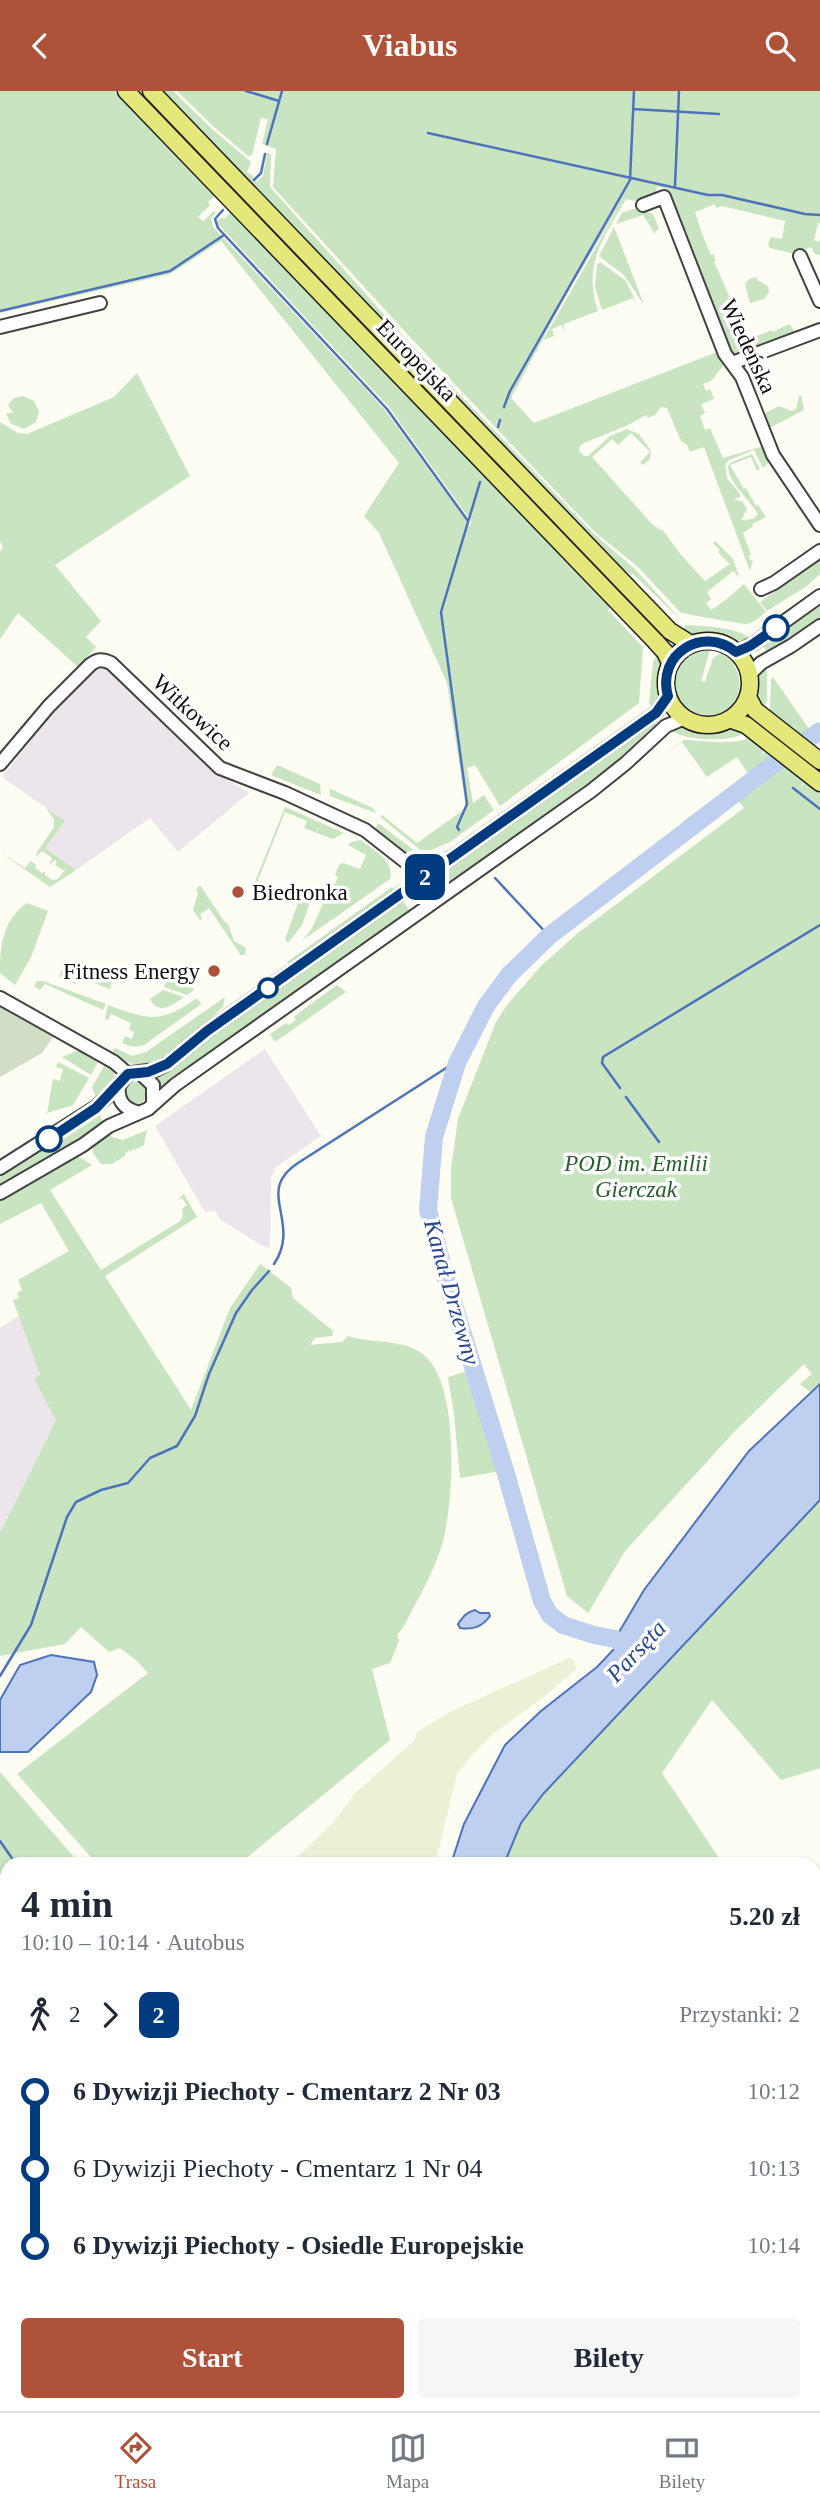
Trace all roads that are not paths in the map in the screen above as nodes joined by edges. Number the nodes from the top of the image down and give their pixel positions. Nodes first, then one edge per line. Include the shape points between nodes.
1 (126, 91) edge
2 (151, 91) edge
3 (643, 205) dead end
4 (800, 256) dead end
5 (820, 301) edge
6 (100, 303) dead end
7 (0, 327) edge
8 (820, 330) edge
9 (732, 363) junction
10 (820, 525) edge
11 (820, 551) edge
12 (761, 589) dead end
13 (820, 596) edge
14 (820, 626) edge
15 (691, 644) junction
16 (736, 652) junction
17 (670, 663) junction
18 (749, 675) junction
19 (668, 696) junction
20 (748, 697) junction
21 (685, 718) junction
22 (729, 719) junction
23 (820, 761) edge
24 (0, 764) edge
25 (820, 783) edge
26 (425, 877) junction
27 (442, 896) junction
28 (0, 998) edge
29 (134, 1074) junction
30 (119, 1086) junction
31 (153, 1102) junction
32 (137, 1112) junction
33 (0, 1168) edge
34 (0, 1193) edge

1 - 17 main road, Europejska via 655,641
2 - 15 main road, Europejska via 670,631
3 - 9 street, Wiedeńska via 664,197
4 - 5 street
6 - 7 street
8 - 9 street
9 - 10 street, Wiedeńska via 773,455
11 - 12 street
13 - 16 street
14 - 18 street
15 - 16 main road via 715,641
15 - 17 main road
16 - 18 main road
17 - 19 main road
18 - 20 main road
19 - 21 main road
19 - 26 street via 656,713
20 - 22 main road
20 - 23 main road via 755,710
21 - 22 main road via 705,725
21 - 27 street via 671,722 615,773
22 - 25 main road via 746,725
24 - 26 street, Witkowice via 49,706 90,665 103,659 220,768 365,830
26 - 27 street
26 - 29 street via 207,1031 173,1061
27 - 31 street
28 - 29 street
29 - 30 street via 122,1079
29 - 31 street via 153,1085
30 - 32 street via 121,1101
30 - 33 street via 96,1108
31 - 32 street
32 - 34 street

